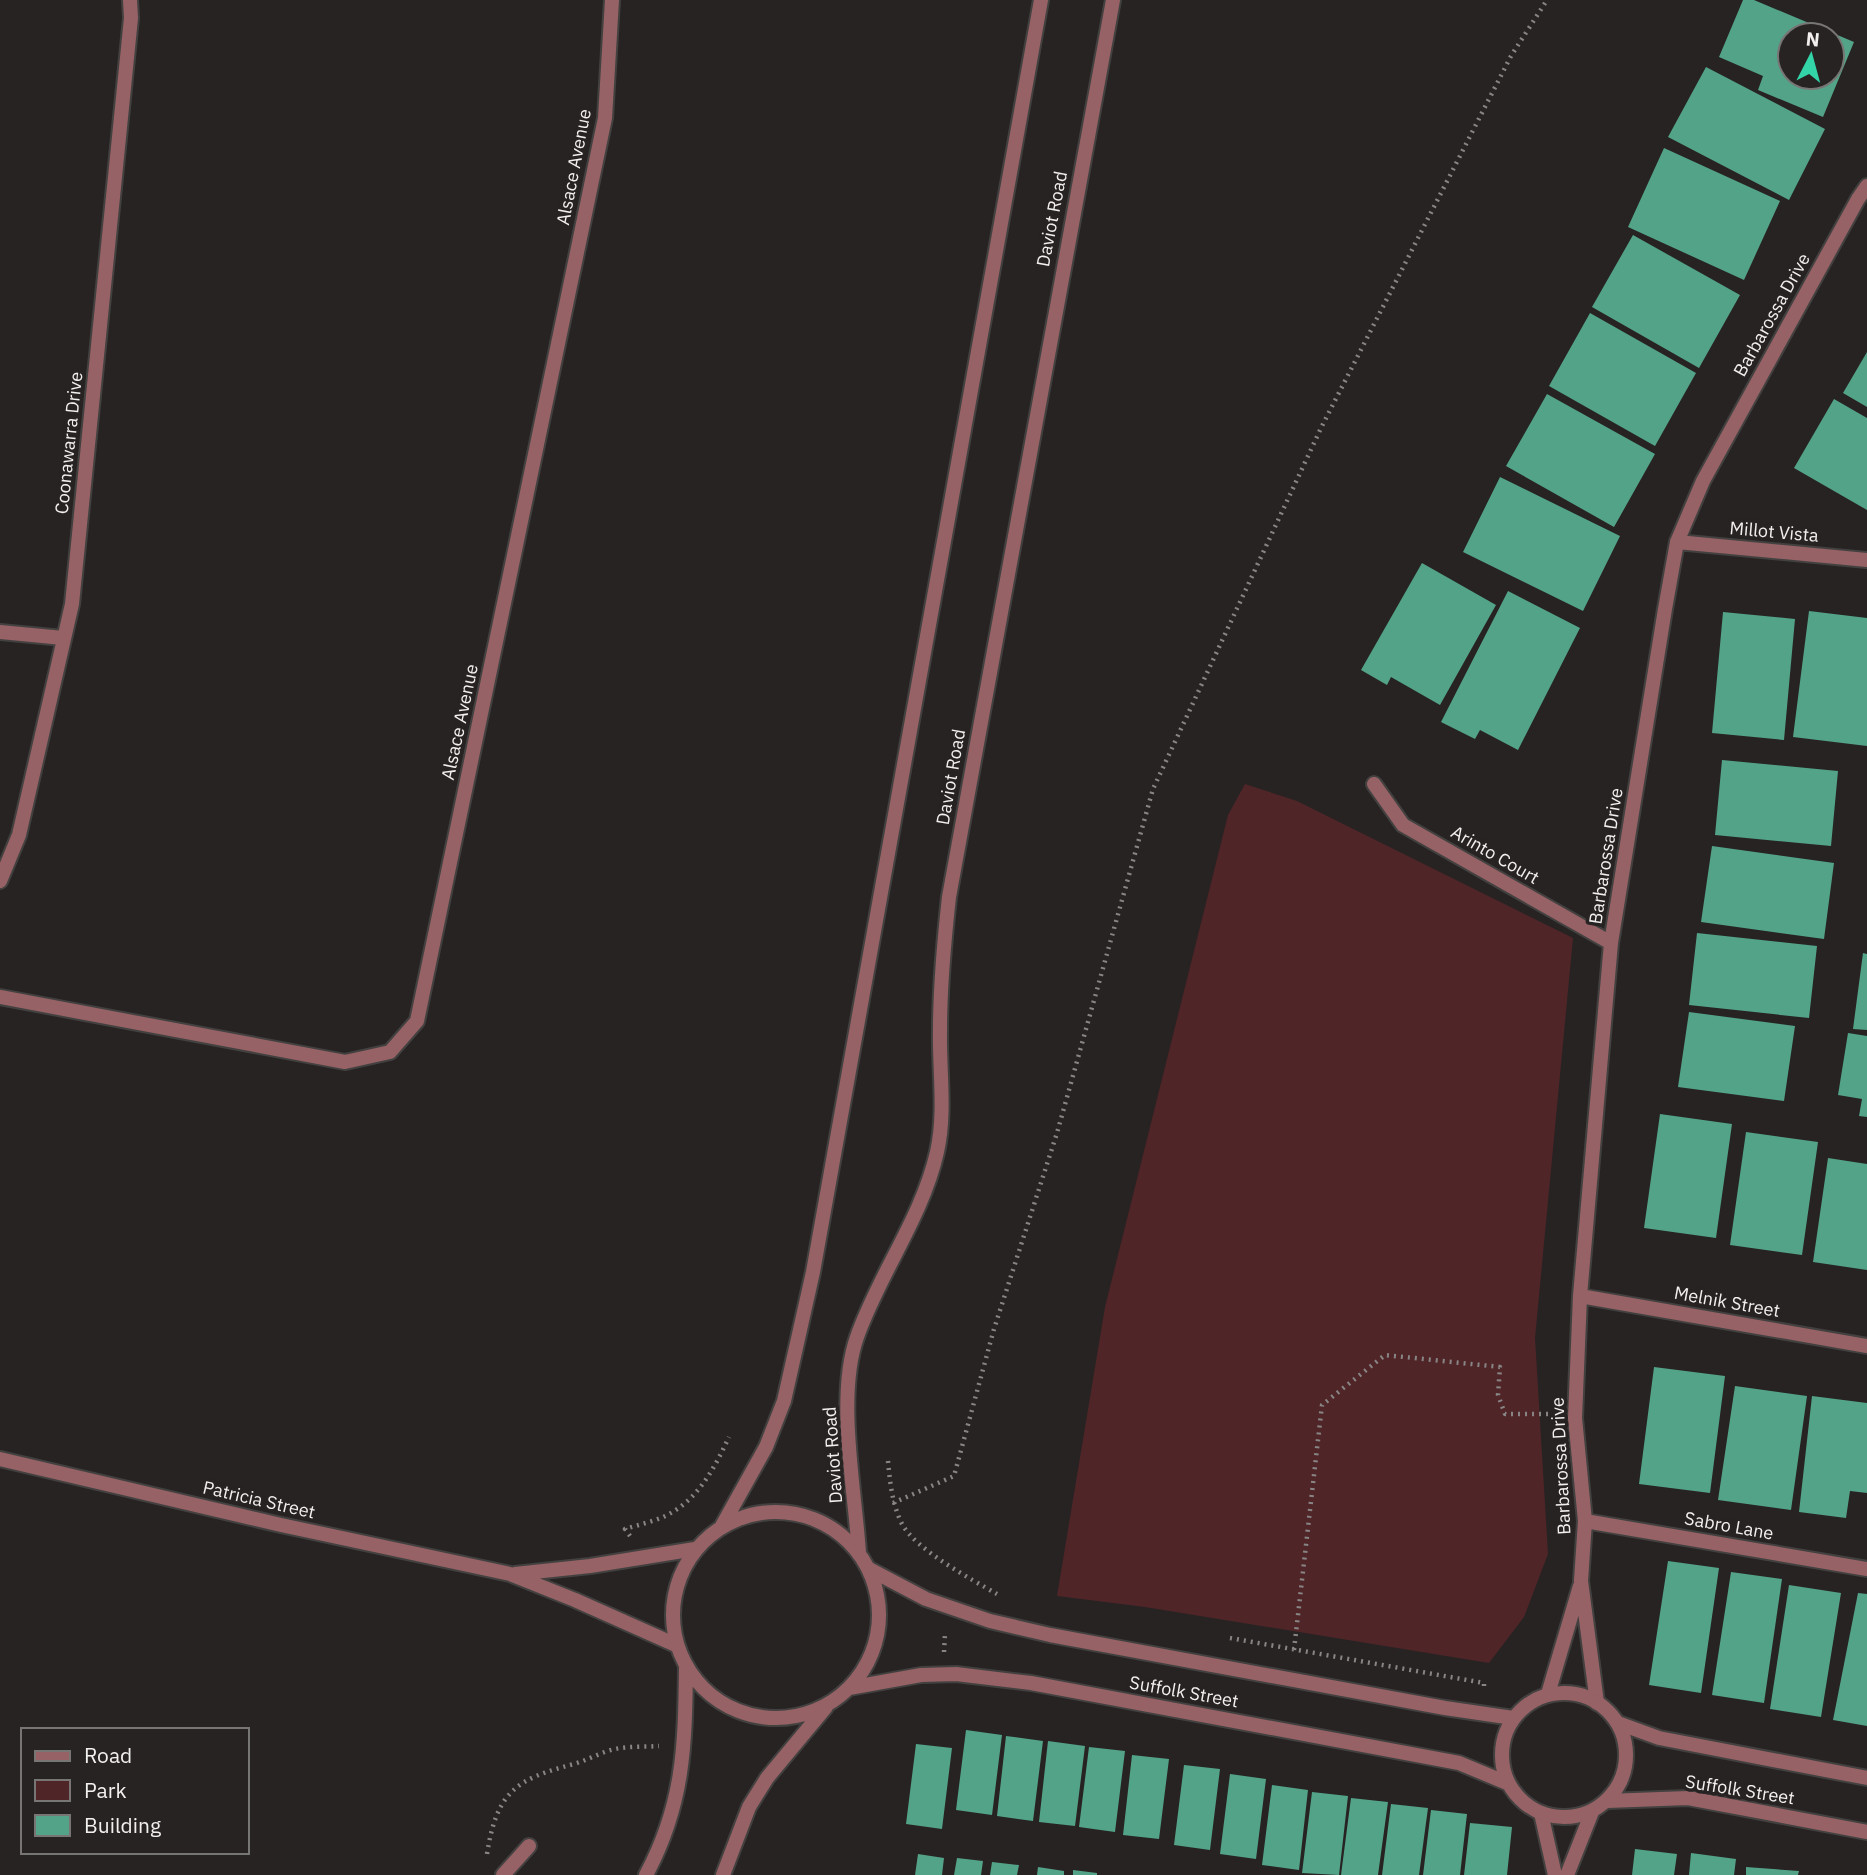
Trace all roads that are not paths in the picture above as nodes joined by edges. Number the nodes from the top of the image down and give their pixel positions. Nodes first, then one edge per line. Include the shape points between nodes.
1 (130, 0) edge
2 (612, 0) edge
3 (1041, 0) edge
4 (1113, 0) edge
5 (1867, 186) edge
6 (1677, 542) junction
7 (1867, 560) edge
8 (0, 632) edge
9 (64, 638) junction
10 (1374, 784) dead end
11 (0, 881) edge
12 (1611, 943) junction
13 (0, 997) edge
14 (1580, 1296) junction
15 (1867, 1346) edge
16 (0, 1460) edge
17 (1585, 1521) junction
18 (722, 1526) junction
19 (695, 1549) junction
20 (859, 1553) junction
21 (869, 1569) junction
22 (1867, 1569) edge
23 (510, 1574) junction
24 (1581, 1581) junction
25 (676, 1645) junction
26 (687, 1668) junction
27 (849, 1688) junction
28 (1548, 1694) junction
29 (1597, 1703) junction
30 (829, 1704) junction
31 (1513, 1718) junction
32 (1618, 1723) junction
33 (1867, 1778) edge
34 (1507, 1783) junction
35 (1606, 1801) junction
36 (1592, 1812) junction
37 (1541, 1814) junction
38 (1867, 1832) edge
39 (529, 1846) dead end
40 (503, 1875) edge
41 (646, 1875) edge
42 (723, 1875) edge
43 (1555, 1875) edge
44 (1567, 1875) edge

1 - 9 street, Coonawarra Drive via 72,604
2 - 13 street, Alsace Avenue via 605,118 417,1021 390,1052 345,1062
3 - 18 street via 805,1309 784,1401 760,1458
4 - 20 street, Daviot Road via 949,897 942,967 937,1151 912,1219 856,1339 850,1371 846,1411
5 - 6 street, Barbarossa Drive via 1703,481
6 - 7 street, Millot Vista
6 - 12 street, Barbarossa Drive
8 - 9 street
9 - 11 street, Coonawarra Drive via 19,835
10 - 12 street, Arinto Court via 1403,825
12 - 14 street, Barbarossa Drive
14 - 15 street, Melnik Street
14 - 17 street, Barbarossa Drive via 1575,1418
16 - 23 street, Patricia Street
17 - 22 street, Sabro Lane
17 - 24 street, Barbarossa Drive
18 - 19 street
18 - 20 street via 771,1511 796,1513 821,1521
19 - 23 street, Patricia Street
19 - 25 street via 681,1571 674,1595 671,1620
20 - 21 street
21 - 27 street via 879,1605 876,1641
21 - 31 street, Suffolk Street via 926,1599 1050,1635
23 - 25 street, Patricia Street
24 - 28 street, Barbarossa Drive
24 - 29 street, Barbarossa Drive
25 - 26 street
26 - 30 street via 716,1699 758,1717 782,1718
26 - 41 street via 680,1787
27 - 30 street
27 - 34 street, Suffolk Street via 921,1675 956,1674 1031,1683 1459,1763
28 - 29 street via 1573,1694
28 - 31 street
29 - 32 street
30 - 42 street via 749,1807
31 - 34 street via 1501,1750
32 - 33 street, Suffolk Street via 1670,1740
32 - 35 street via 1626,1765 1620,1784
34 - 37 street via 1527,1807
35 - 36 street
35 - 38 street, Suffolk Street via 1688,1798
36 - 37 street via 1558,1818
36 - 44 street
37 - 43 street
39 - 40 street

